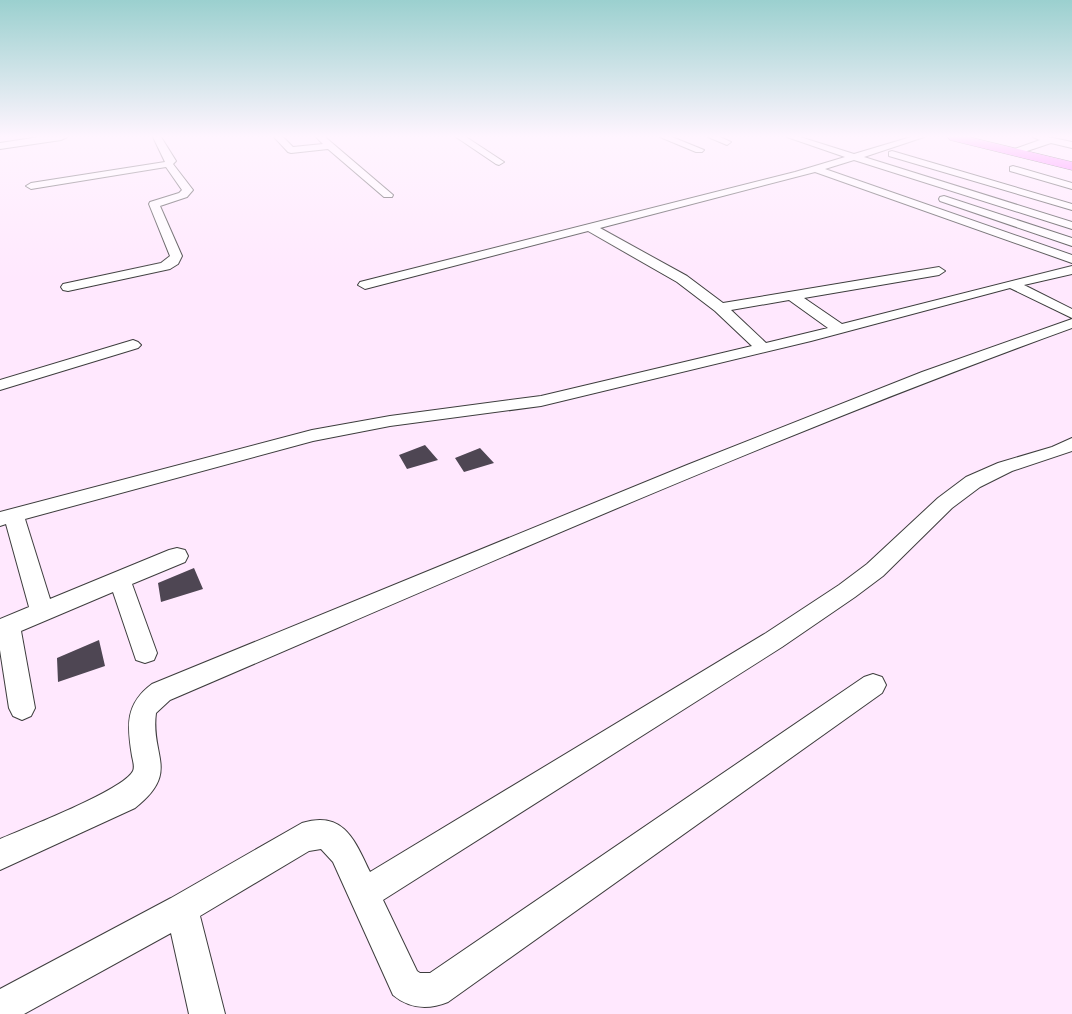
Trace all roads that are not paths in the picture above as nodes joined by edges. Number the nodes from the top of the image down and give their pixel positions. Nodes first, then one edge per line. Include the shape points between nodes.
1 (41, 184) edge
2 (184, 184) edge
3 (375, 184) edge
4 (756, 184) edge
5 (860, 184) edge
6 (942, 184) edge
7 (995, 184) edge
8 (1044, 184) edge
9 (31, 186) dead end
10 (929, 194) dead end
11 (1072, 194) edge
12 (388, 195) dead end
13 (1072, 207) edge
14 (1072, 226) edge
15 (589, 227) junction
16 (1068, 238) edge
17 (1072, 259) edge
18 (1072, 270) edge
19 (938, 271) dead end
20 (1011, 284) junction
21 (365, 285) dead end
22 (68, 287) dead end
23 (792, 296) junction
24 (720, 308) junction
25 (1072, 314) edge
26 (1072, 323) edge
27 (840, 329) junction
28 (133, 345) dead end
29 (762, 348) junction
30 (0, 385) edge
31 (1072, 444) edge
32 (7, 517) edge
33 (177, 556) dead end
34 (120, 580) junction
35 (42, 612) junction
36 (4, 627) edge
37 (145, 653) dead end
38 (873, 685) dead end
39 (22, 708) dead end
40 (0, 855) edge
41 (364, 894) junction
42 (182, 909) junction
43 (0, 1008) edge
44 (1, 1014) edge
45 (207, 1014) edge

1 - 9 street
2 - 22 street via 188,190 183,195 154,204 176,256 174,261 165,266
3 - 12 street
4 - 15 street
5 - 17 street
6 - 14 street
7 - 13 street
8 - 11 street
10 - 16 street
15 - 21 street
15 - 24 street via 682,279
18 - 20 street
19 - 23 street
20 - 25 street
20 - 27 street
23 - 24 street
23 - 27 street
24 - 29 street
26 - 40 street via 928,375 694,469 161,692 148,702 141,716 148,771 136,790
27 - 29 street
28 - 30 street
29 - 32 street via 541,401 390,421 312,436
31 - 41 street via 1005,467 973,482 945,503 876,570 839,597 766,646
32 - 35 street
33 - 34 street
34 - 35 street
34 - 37 street
35 - 36 street
36 - 39 street
38 - 41 street via 436,990 414,990 405,983
41 - 42 street via 338,841 328,834 317,833 302,838
42 - 43 street
42 - 45 street
43 - 44 street

